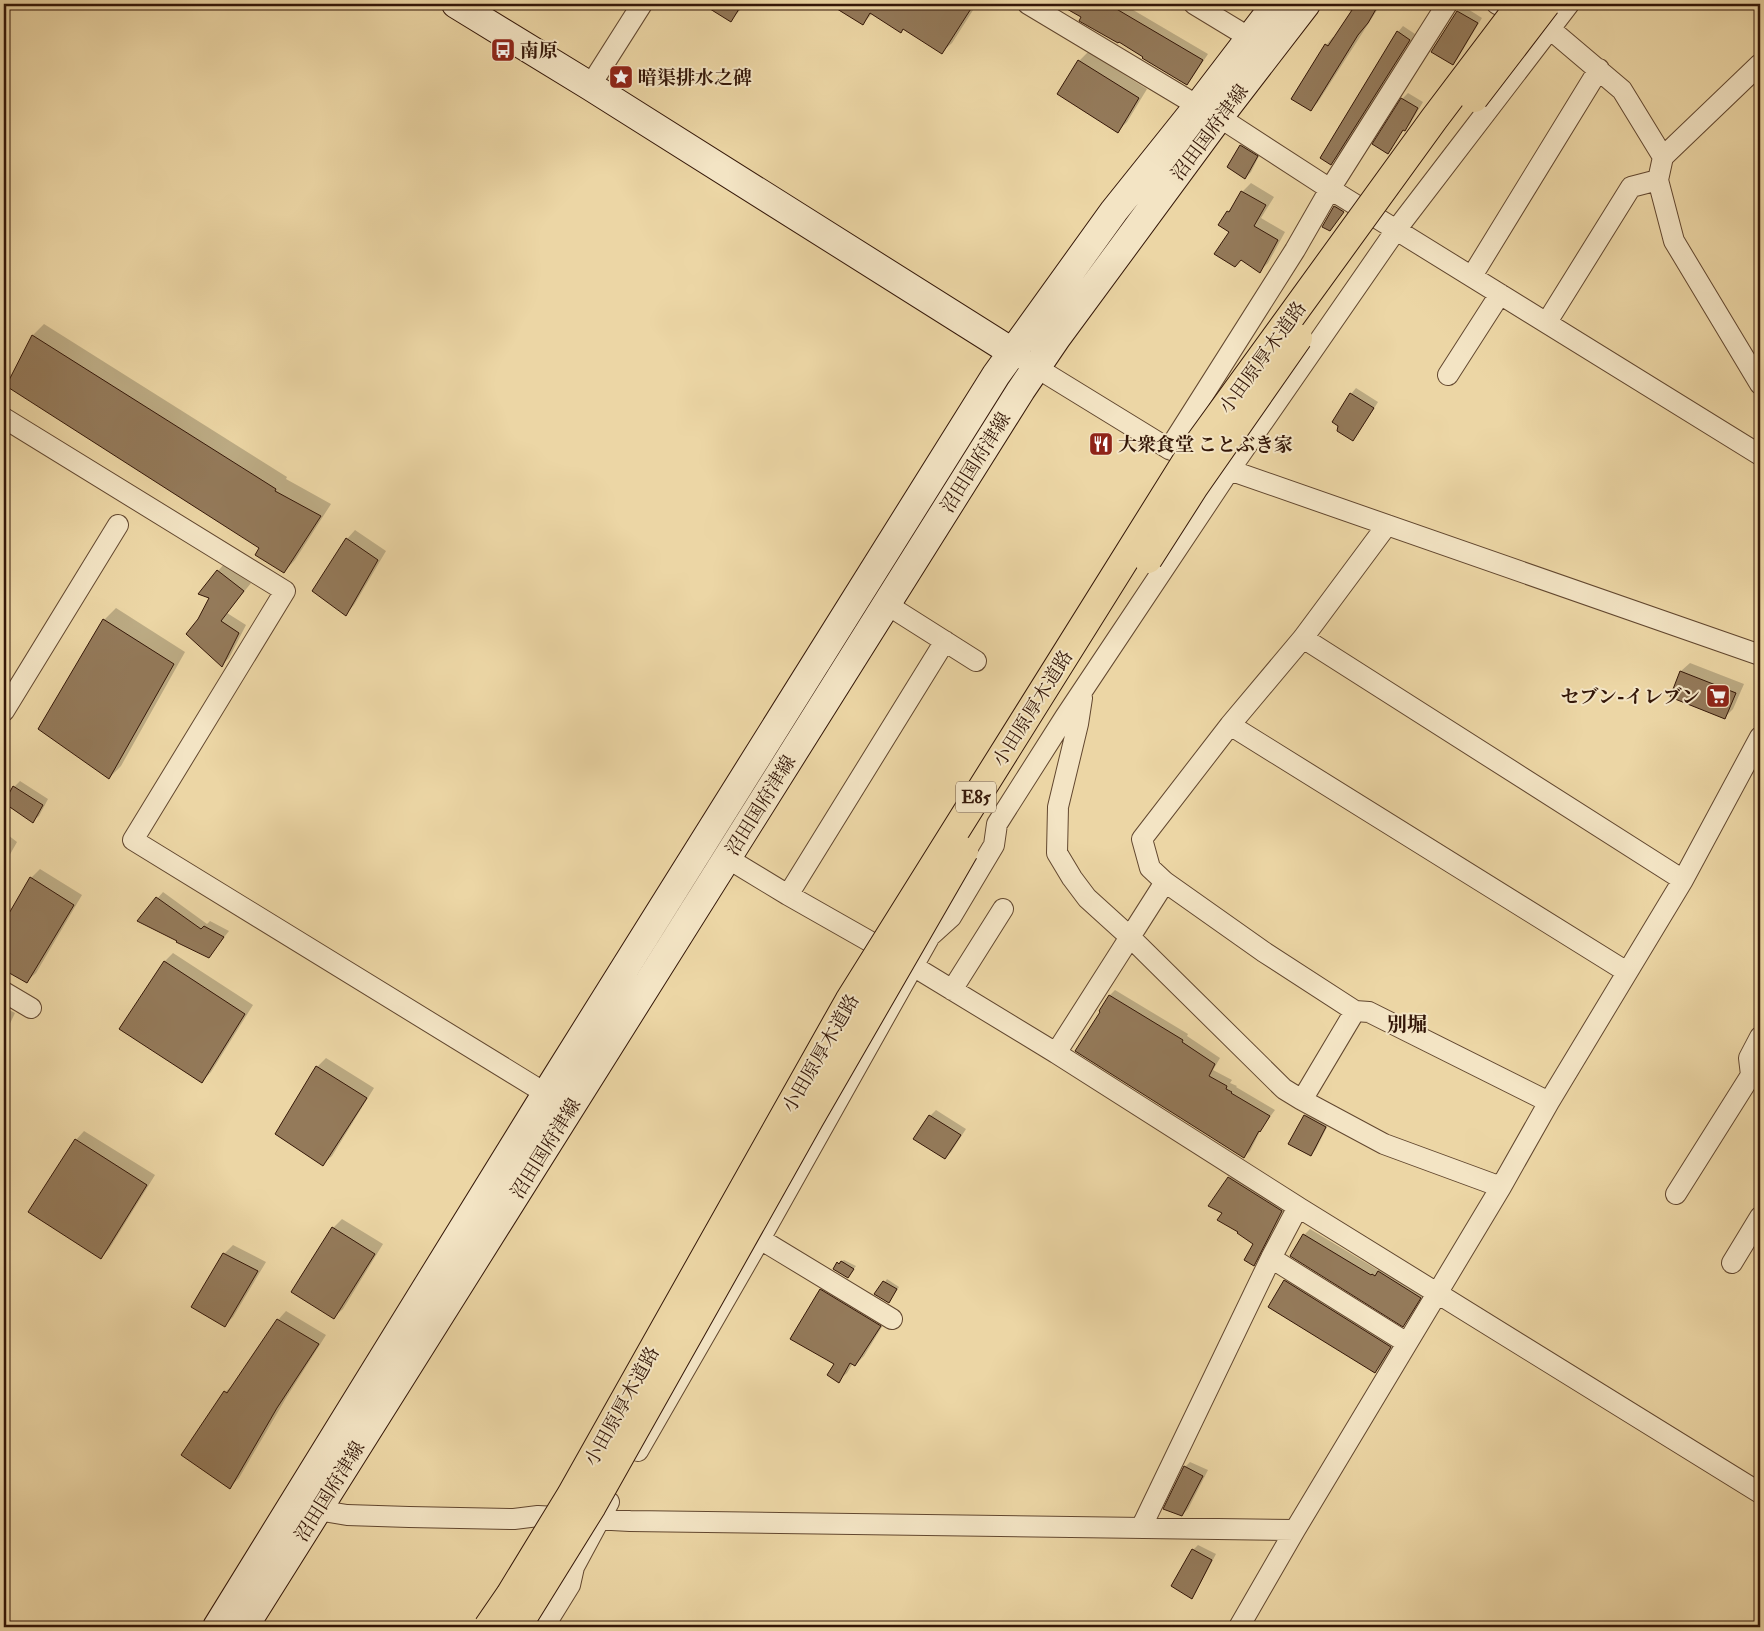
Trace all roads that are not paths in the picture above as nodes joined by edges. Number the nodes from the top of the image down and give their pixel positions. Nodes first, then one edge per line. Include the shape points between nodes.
1 (456, 4) edge
2 (642, 4) edge
3 (1028, 4) edge
4 (1194, 4) edge
5 (1276, 4) edge
6 (1306, 4) edge
7 (1447, 4) edge
8 (1497, 4) edge
9 (1521, 4) edge
10 (1569, 4) edge
11 (1548, 16) edge
12 (1250, 38) junction
13 (1760, 64) edge
14 (1598, 69) junction
15 (590, 86) junction
16 (1209, 112) junction
17 (1663, 157) junction
18 (1658, 180) junction
19 (1330, 189) junction
20 (1396, 230) junction
21 (1472, 276) junction
22 (1500, 294) junction
23 (1547, 322) junction
24 (1012, 352) junction
25 (1036, 367) junction
26 (1448, 376) dead end
27 (1760, 384) edge
28 (4, 418) edge
29 (1169, 450) junction
30 (1760, 455) edge
31 (1229, 471) junction
32 (118, 525) dead end
33 (1387, 525) junction
34 (886, 604) junction
35 (1303, 638) junction
36 (945, 641) junction
37 (1760, 655) edge
38 (976, 661) dead end
39 (1082, 693) junction
40 (4, 711) edge
41 (1230, 725) junction
42 (1760, 737) edge
43 (727, 858) junction
44 (1683, 880) junction
45 (1165, 882) junction
46 (788, 895) junction
47 (1003, 909) dead end
48 (1130, 937) junction
49 (914, 966) junction
50 (1627, 972) junction
51 (952, 990) junction
52 (4, 992) edge
53 (31, 1008) dead end
54 (1355, 1011) junction
55 (1760, 1037) edge
56 (1056, 1053) junction
57 (1756, 1077) edge
58 (546, 1094) junction
59 (1302, 1100) junction
60 (1549, 1102) junction
61 (570, 1108) junction
62 (1501, 1188) junction
63 (1676, 1194) dead end
64 (1298, 1207) junction
65 (1760, 1217) edge
66 (760, 1239) junction
67 (1271, 1258) junction
68 (1732, 1263) dead end
69 (1436, 1293) junction
70 (892, 1319) dead end
71 (1407, 1343) junction
72 (1760, 1493) edge
73 (317, 1510) junction
74 (598, 1521) junction
75 (1141, 1528) junction
76 (1295, 1530) junction
77 (217, 1627) edge
78 (244, 1627) edge
79 (488, 1627) edge
80 (517, 1627) edge
81 (544, 1627) edge
82 (1239, 1627) edge

1 - 15 main road
2 - 15 street
3 - 16 street
4 - 12 street
5 - 12 main road, 沼田国府津線
6 - 16 main road, 沼田国府津線
7 - 19 street
8 - 11 street
9 - 79 highway, 小田原厚木道路 / E85, bridge via 1189,457 849,1001 571,1495
10 - 11 street
11 - 14 street
11 - 20 street
11 - 80 highway, 小田原厚木道路 / E85, bridge via 1389,208 1194,487 998,792 592,1506
12 - 16 main road, 沼田国府津線
13 - 17 street
14 - 17 street via 1622,90
14 - 21 street
15 - 24 main road
16 - 19 street
16 - 24 main road, 沼田国府津線 via 1114,211
16 - 25 main road, 沼田国府津線
17 - 18 street
18 - 23 street via 1631,186
18 - 27 street via 1674,241
19 - 20 street
19 - 29 street
20 - 21 street
20 - 31 street
21 - 22 street
22 - 23 street
22 - 26 street
23 - 30 street
24 - 25 street
24 - 58 main road, 沼田国府津線
25 - 29 street
25 - 34 main road, 沼田国府津線
28 - 58 street via 285,591 134,840
29 - 31 street
31 - 33 street
31 - 39 street
32 - 40 street
33 - 35 street
33 - 37 street
34 - 36 street
34 - 43 main road, 沼田国府津線
35 - 41 street
35 - 44 street
36 - 38 street
36 - 46 street
39 - 48 street via 1058,807 1057,853 1087,898
39 - 49 street via 997,824 994,845 951,917 930,936
41 - 45 street via 1142,839 1150,868
41 - 50 street
42 - 44 street
43 - 46 street
43 - 61 main road, 沼田国府津線
44 - 50 street
45 - 48 street
45 - 54 street
46 - 49 street
47 - 51 street
48 - 56 street
48 - 59 street via 1284,1089
49 - 51 street
49 - 66 street
50 - 60 street
51 - 56 street
52 - 53 street
54 - 59 street
54 - 60 street via 1369,1012
55 - 57 street via 1749,1058
56 - 64 street
57 - 63 street
58 - 61 street
58 - 77 main road, 沼田国府津線
59 - 62 street via 1384,1144
60 - 62 street
61 - 73 main road, 沼田国府津線
62 - 69 street
64 - 67 street
64 - 69 street
65 - 68 street
66 - 70 street
66 - 74 street
67 - 71 street
67 - 75 street
69 - 71 street
69 - 72 street
71 - 76 street
73 - 74 street via 355,1515 514,1519 538,1516
73 - 78 main road, 沼田国府津線
74 - 75 street
74 - 81 street via 574,1567 570,1585
75 - 76 street
76 - 82 street

